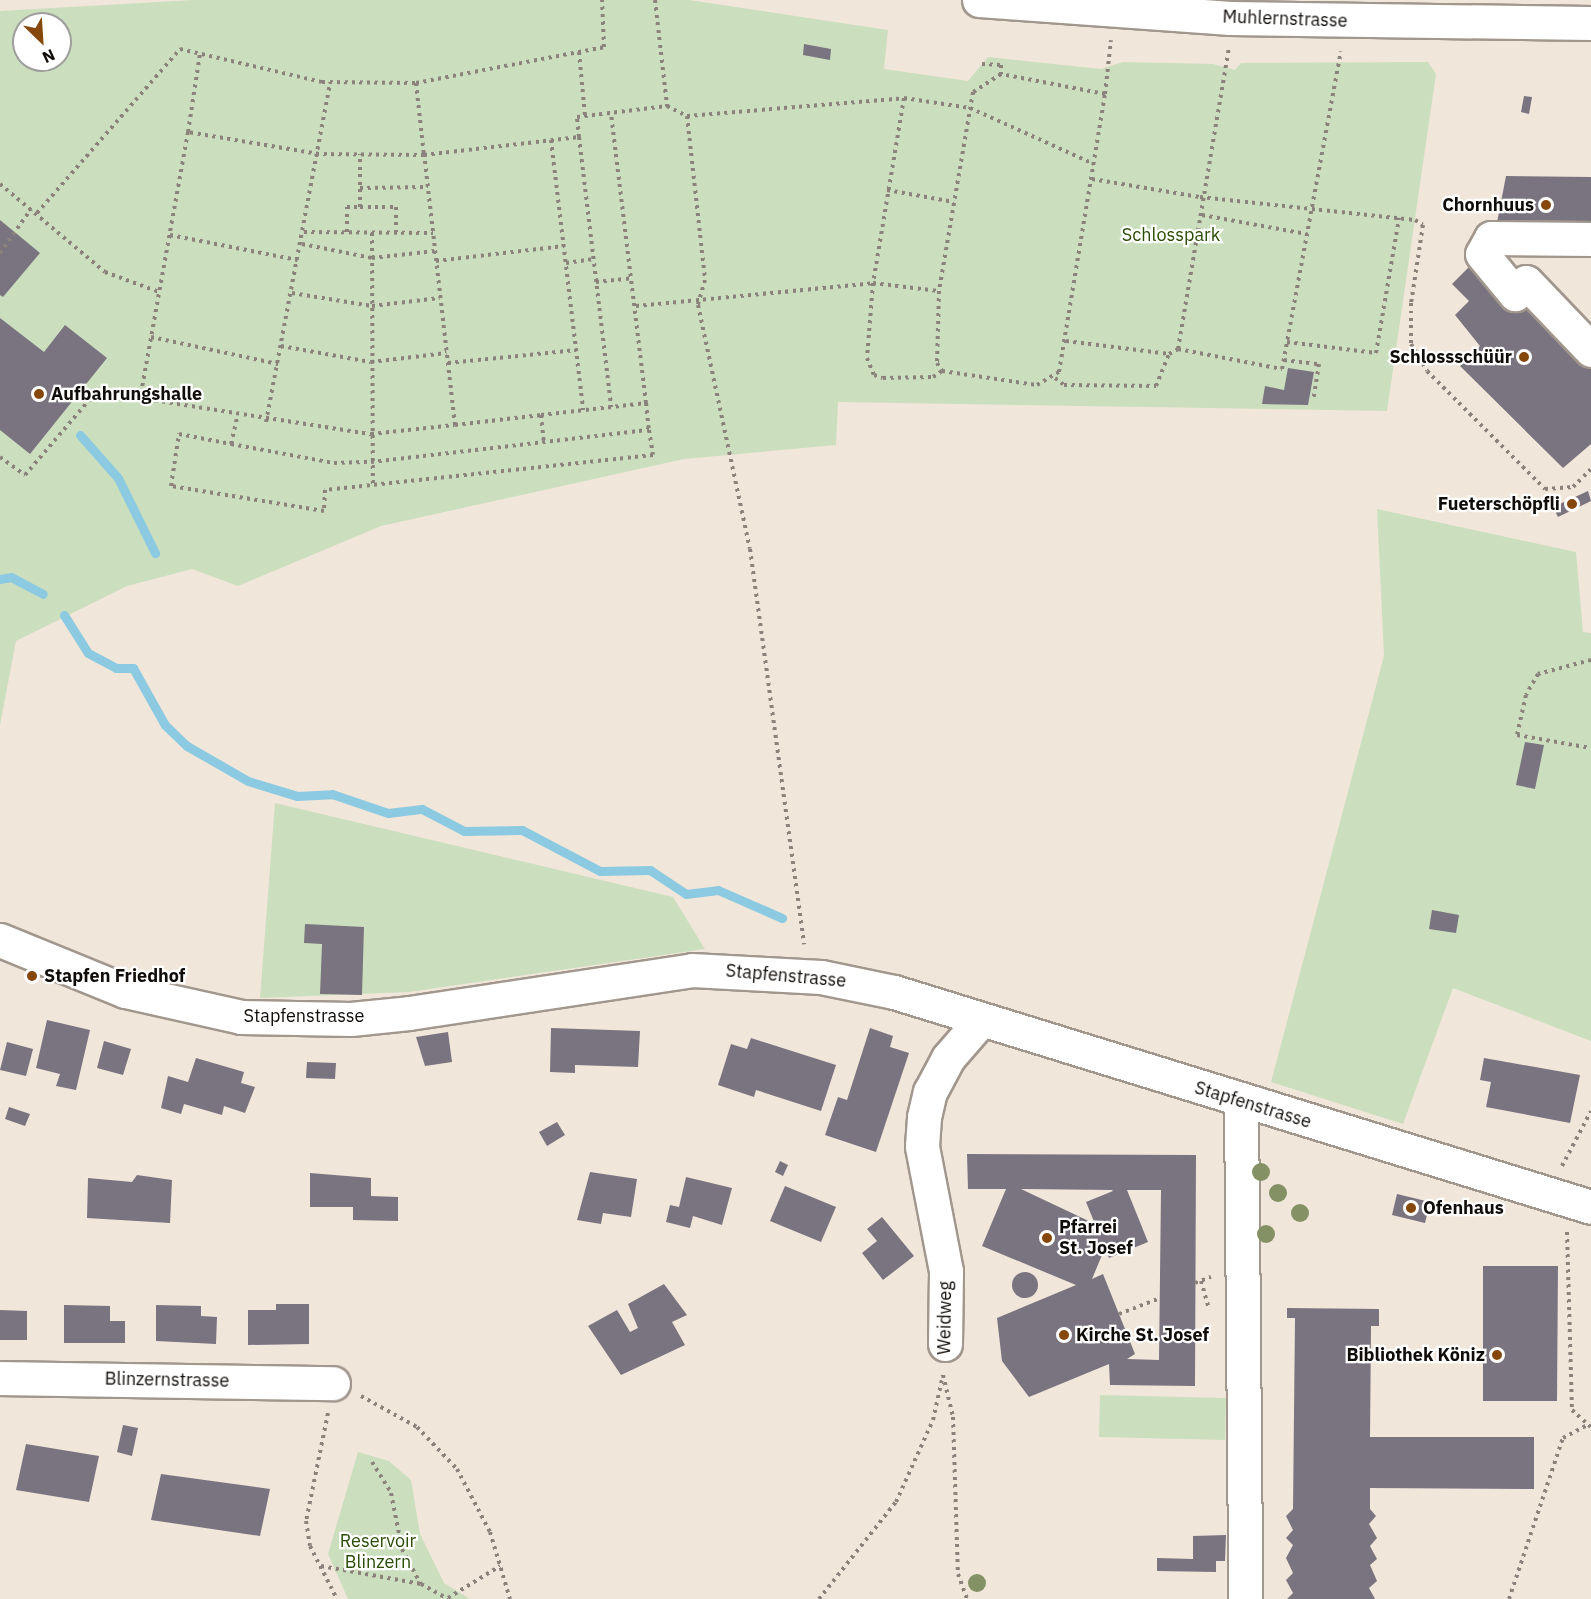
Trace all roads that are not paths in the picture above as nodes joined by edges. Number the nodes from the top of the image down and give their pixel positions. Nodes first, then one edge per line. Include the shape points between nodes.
1 (979, 0) edge
2 (1591, 23) edge
3 (1591, 239) edge
4 (1591, 350) edge
5 (0, 940) edge
6 (981, 1020) junction
7 (1241, 1101) junction
8 (1591, 1208) edge
9 (944, 1359) road end
10 (0, 1378) edge
11 (333, 1383) road end
12 (1245, 1599) edge

1 - 2 street, Muhlernstrasse via 1114,13 1230,18
3 - 4 street via 1491,238 1482,254 1515,294 1526,282
5 - 6 street, Stapfenstrasse via 125,991 241,1017 351,1019 409,1013 692,970 804,974 894,992
6 - 7 street, Stapfenstrasse
6 - 9 street, Weidweg via 948,1058 930,1092 924,1117 922,1146 946,1271
7 - 8 street, Stapfenstrasse
7 - 12 street
10 - 11 street, Blinzernstrasse

